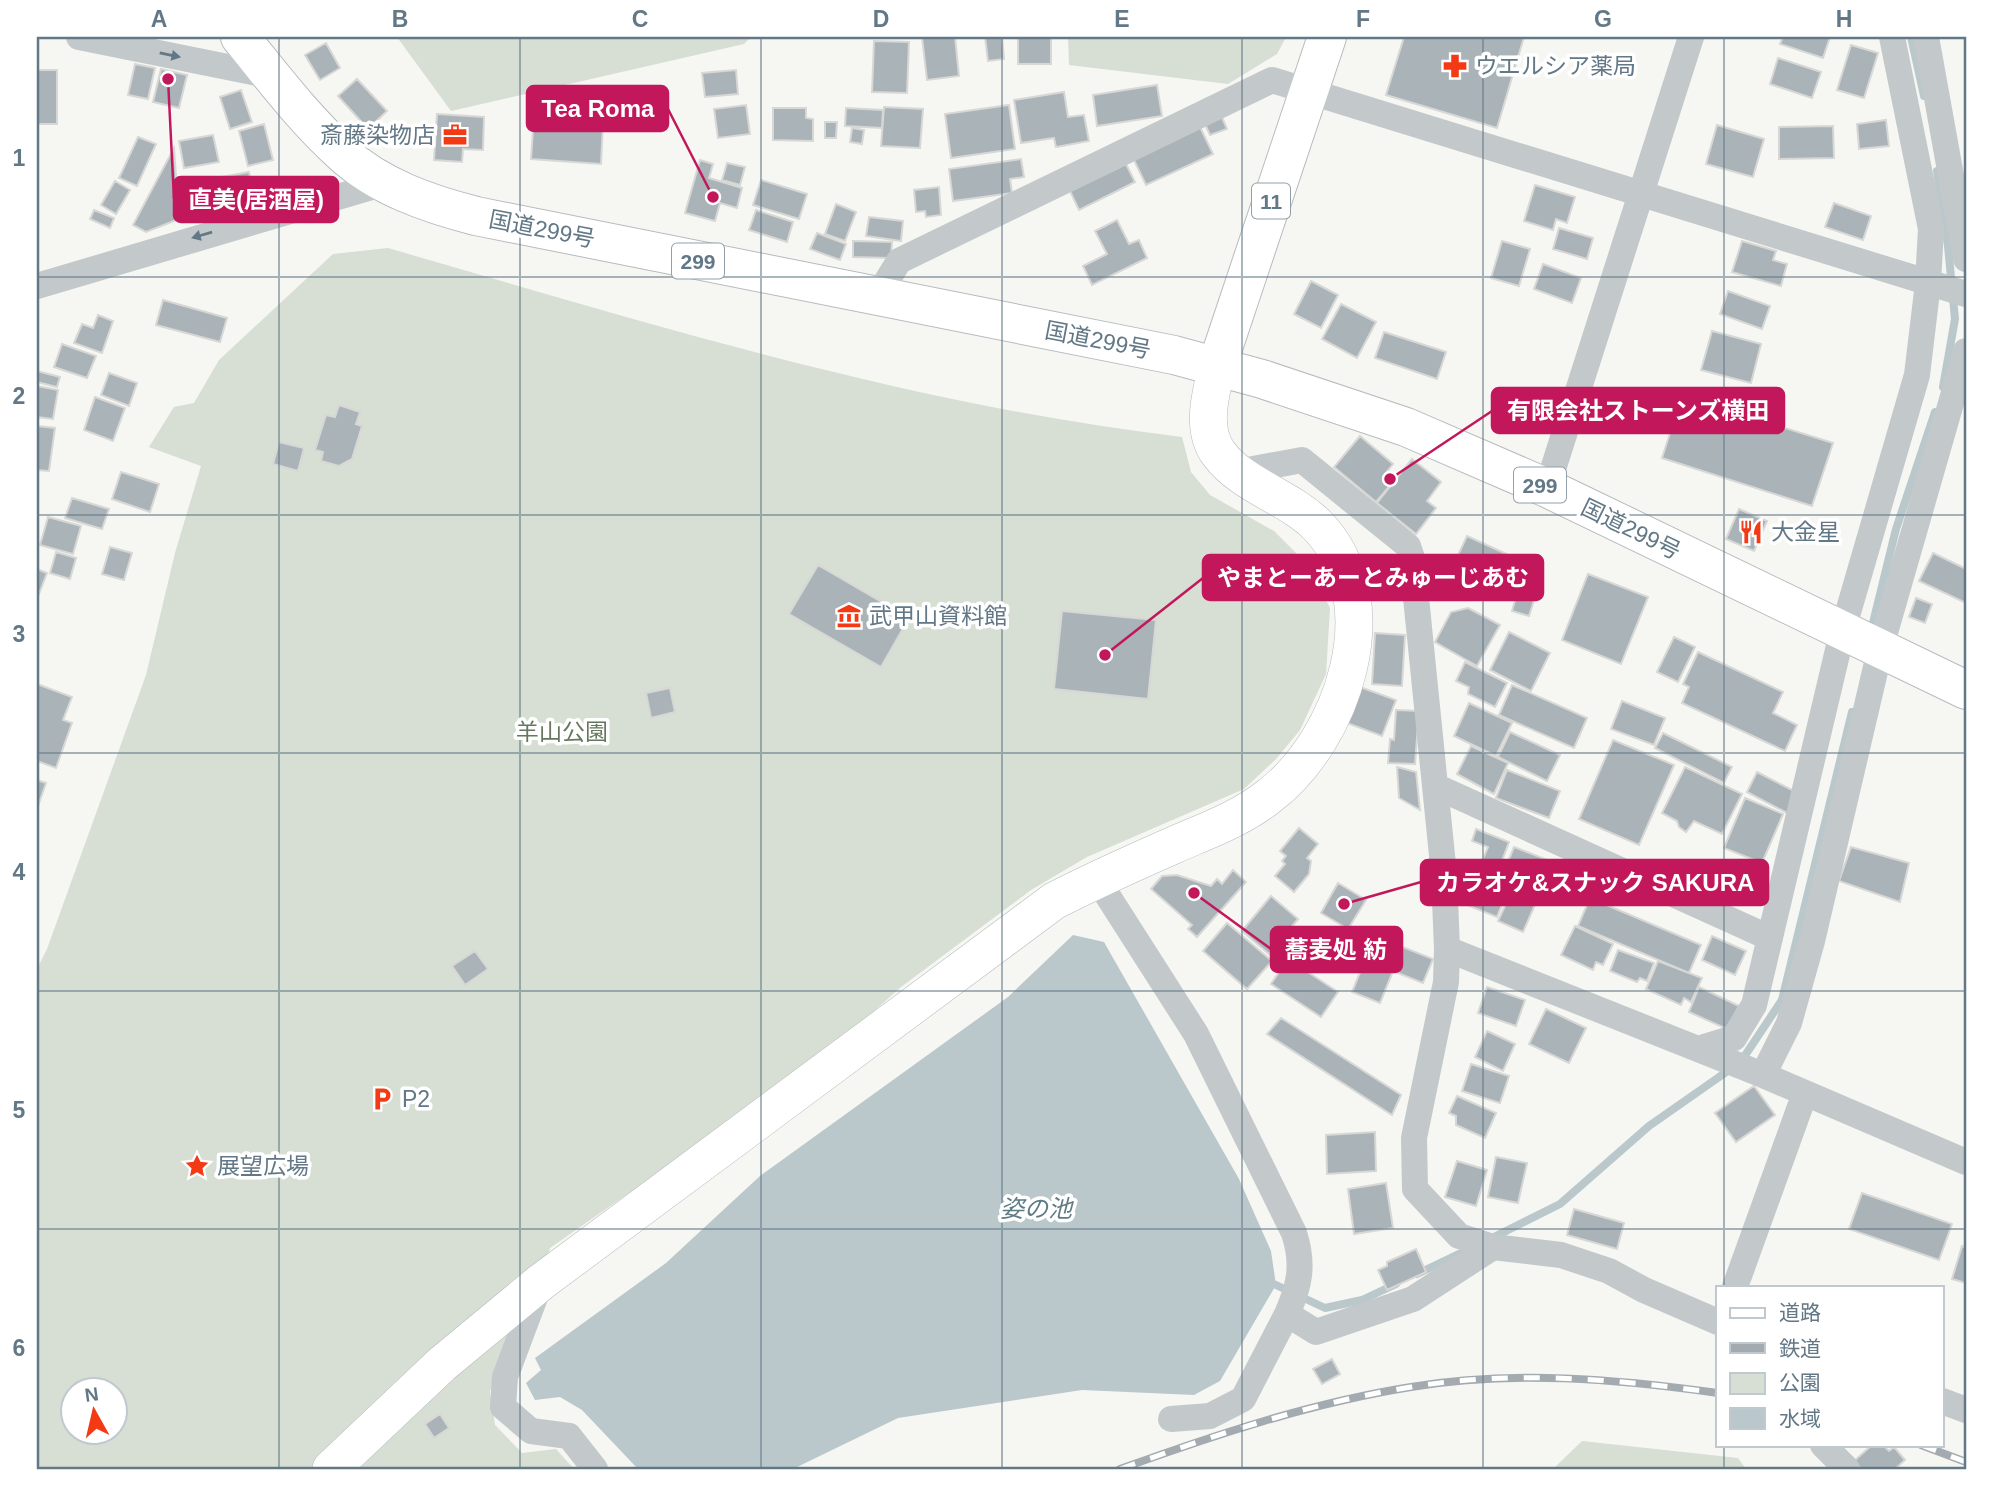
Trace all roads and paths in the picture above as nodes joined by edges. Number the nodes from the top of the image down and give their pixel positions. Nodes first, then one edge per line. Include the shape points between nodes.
1 (79, 37) edge
2 (240, 37) edge
3 (1327, 37) edge
4 (1692, 37) edge
5 (1892, 37) edge
6 (1926, 37) edge
7 (272, 76) junction
8 (1309, 90) junction
9 (385, 183) junction
10 (1642, 192) junction
11 (1966, 259) edge
12 (1932, 284) junction
13 (37, 286) edge
14 (1966, 294) edge
15 (877, 297) junction
16 (1966, 351) edge
17 (1217, 366) junction
18 (1237, 471) junction
19 (1547, 488) junction
20 (1862, 642) junction
21 (1966, 690) edge
22 (1435, 786) junction
23 (1097, 879) junction
24 (1770, 938) junction
25 (1447, 948) junction
26 (1698, 1049) junction
27 (1763, 1075) junction
28 (1805, 1093) junction
29 (1966, 1161) edge
30 (1493, 1247) junction
31 (541, 1282) junction
32 (1735, 1286) edge
33 (1287, 1314) junction
34 (1716, 1321) edge
35 (1944, 1402) edge
36 (1966, 1410) edge
37 (1171, 1419) dead end
38 (1824, 1446) edge
39 (331, 1469) edge
40 (595, 1469) edge
41 (1847, 1469) edge

1 -> 7 street
2 - 7 main road, 国道299号 / 299
3 - 8 main road, 11
4 - 10 street
5 - 12 street via 1931,229
6 - 11 street
7 - 9 main road, 国道299号 / 299 via 343,154
8 - 10 street
8 - 15 street via 1272,80 899,261
8 - 17 main road, 11
9 -> 13 street
9 - 15 main road, 国道299号 / 299 via 429,204 476,216
10 - 12 street
10 - 19 street
12 - 14 street
12 - 20 street
15 - 17 main road, 国道299号 / 299
16 - 20 street
17 - 18 street via 1208,423 1217,452
17 - 19 main road, 国道299号 / 299 via 1406,428
18 - 22 street via 1301,460 1408,546
18 - 23 street via 1317,525 1334,549 1354,604 1350,668 1329,718 1299,769 1284,785 1227,822
19 - 20 main road, 国道299号 / 299
20 - 21 main road, 国道299号 / 299
20 - 24 street
20 - 27 street via 1812,941 1789,1023
22 - 24 street
22 - 25 street
23 - 31 street via 1054,901
23 - 33 street via 1196,1034 1294,1233 1302,1268 1300,1286
24 - 26 street via 1754,1005 1734,1038
25 - 26 street
25 - 30 street via 1446,982 1414,1138 1415,1189 1459,1236
26 - 27 street
27 - 28 street
28 - 29 street
28 - 32 street
30 - 33 street via 1413,1299 1381,1312 1316,1332
30 - 34 street via 1561,1255 1609,1271
31 - 39 street via 442,1364
31 - 40 street via 505,1377 503,1407 531,1431 569,1437
33 - 37 street via 1243,1399 1210,1416
35 - 36 street
38 - 41 street

